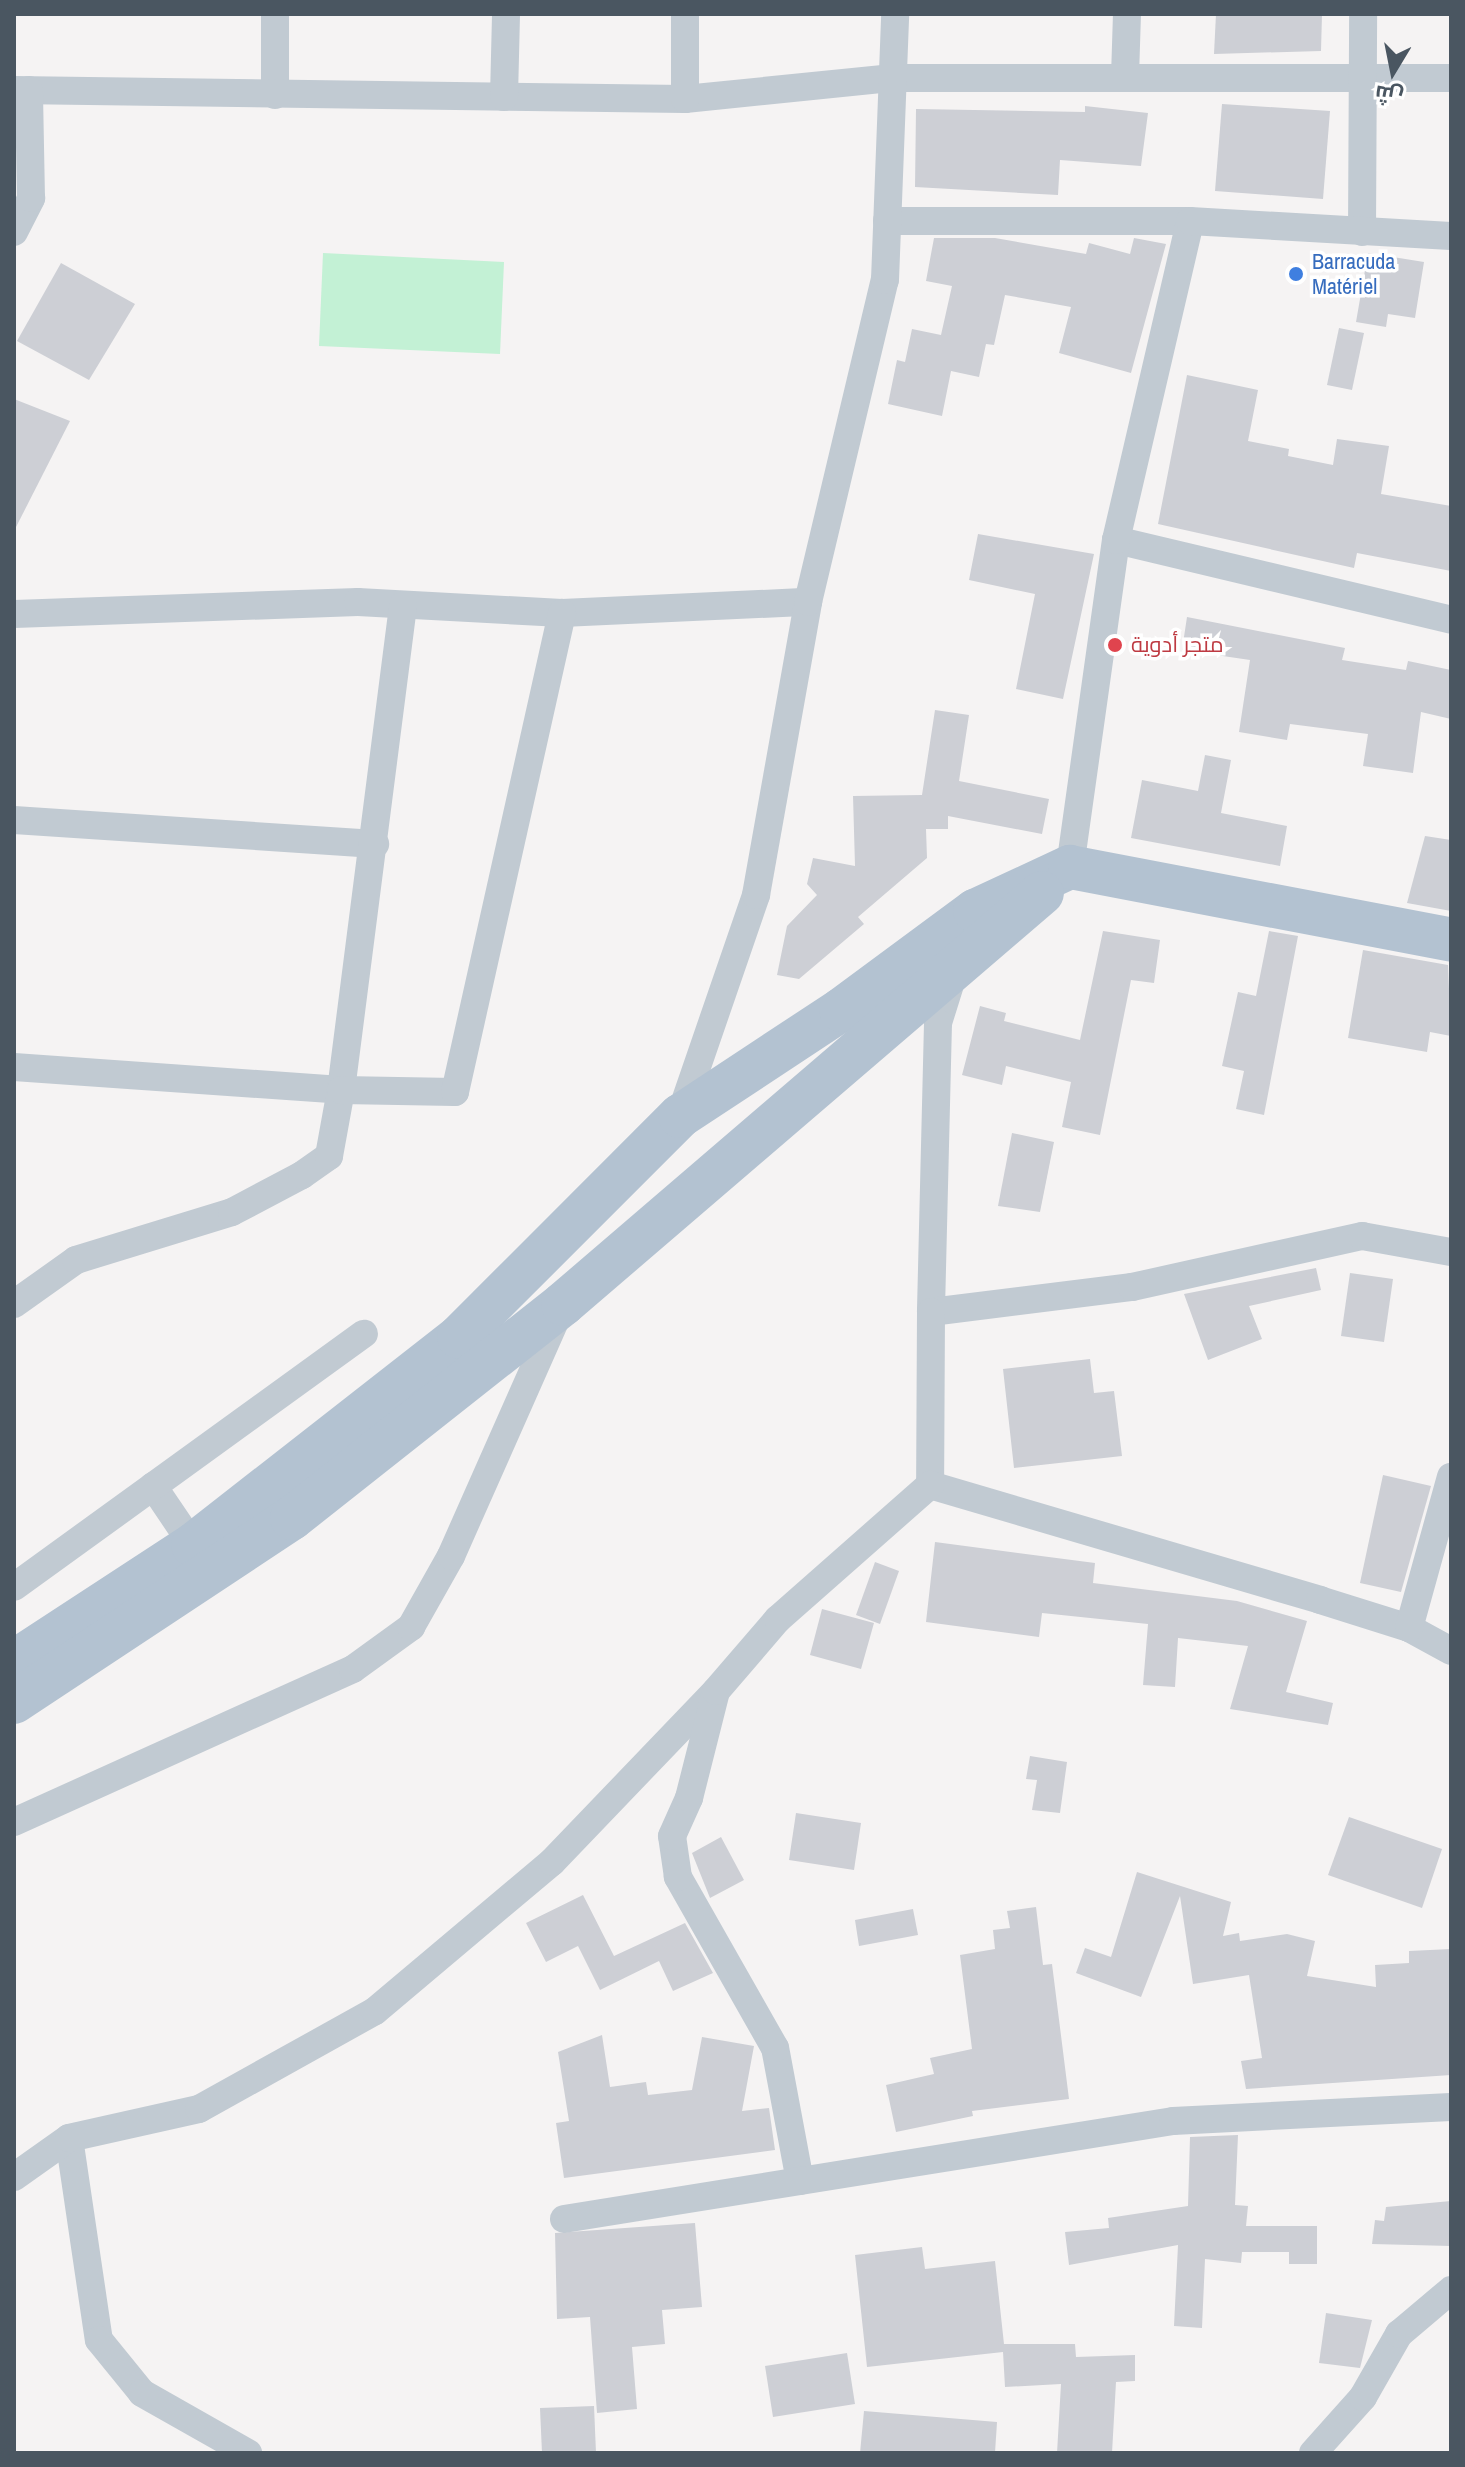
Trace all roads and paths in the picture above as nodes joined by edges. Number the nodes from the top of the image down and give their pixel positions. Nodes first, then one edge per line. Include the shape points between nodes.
1 (275, 14) edge
2 (506, 14) edge
3 (685, 14) edge
4 (895, 14) edge
5 (1127, 14) edge
6 (1363, 14) edge
7 (1125, 77) junction
8 (893, 78) junction
9 (1451, 78) edge
10 (1363, 80) junction
11 (22, 90) edge
12 (275, 95) junction
13 (504, 97) junction
14 (685, 99) junction
15 (887, 221) junction
16 (1190, 221) junction
17 (14, 232) edge
18 (1362, 232) junction
19 (1451, 236) edge
20 (1116, 540) junction
21 (808, 602) junction
22 (403, 605) junction
23 (562, 613) junction
24 (14, 614) edge
25 (1451, 620) edge
26 (14, 820) edge
27 (375, 844) junction
28 (1070, 867) junction
29 (1451, 940) edge
30 (953, 975) junction
31 (14, 1067) edge
32 (341, 1090) junction
33 (680, 1116) junction
34 (1451, 1252) edge
35 (14, 1304) edge
36 (563, 1304) junction
37 (931, 1312) junction
38 (364, 1334) dead end
39 (1451, 1477) edge
40 (930, 1485) junction
41 (153, 1486) junction
42 (193, 1545) junction
43 (14, 1587) edge
44 (1409, 1628) junction
45 (1451, 1651) edge
46 (14, 1662) edge
47 (716, 1691) junction
48 (14, 1702) edge
49 (14, 1822) edge
50 (1451, 2107) edge
51 (69, 2138) junction
52 (14, 2177) edge
53 (800, 2181) junction
54 (564, 2219) dead end
55 (1451, 2290) edge
56 (248, 2453) edge
57 (1313, 2453) edge

1 - 12 street
2 - 13 street
3 - 14 street
4 - 8 street
5 - 7 street
6 - 10 street
7 - 8 street
7 - 10 street
8 - 14 street
8 - 15 street
9 - 10 street
10 - 18 street
11 - 12 street
11 - 17 street via 31,198
12 - 13 street
13 - 14 street
15 - 16 street
15 - 21 street via 885,280
16 - 18 street
16 - 20 street
18 - 19 street
20 - 25 street
20 - 28 street
21 - 23 street
21 - 33 street via 756,895
22 - 23 street
22 - 24 street
22 - 27 street
23 - 32 street via 455,1092
26 - 27 street
27 - 32 street
28 - 29 main road
28 - 30 main road
28 - 33 main road via 975,911 841,1010
30 - 36 main road via 836,1064
30 - 37 street via 938,1023
31 - 32 street
32 - 35 street via 329,1156 302,1175 232,1212 76,1260
33 - 42 main road via 459,1337
34 - 37 street via 1362,1236 1132,1287
36 - 48 main road via 292,1518
36 - 49 street via 451,1556 411,1627 353,1669
37 - 40 street
38 - 41 street
39 - 44 street
40 - 44 street
40 - 47 street via 778,1619
41 - 42 street
41 - 43 street
42 - 46 main road
44 - 45 street
47 - 51 street via 552,1862 375,2011 199,2109
47 - 53 street via 689,1798 672,1836 678,1877 775,2048
50 - 53 street via 1173,2121
51 - 52 street
51 - 56 street via 99,2340 142,2393
53 - 54 street
55 - 57 street via 1399,2334 1363,2397

